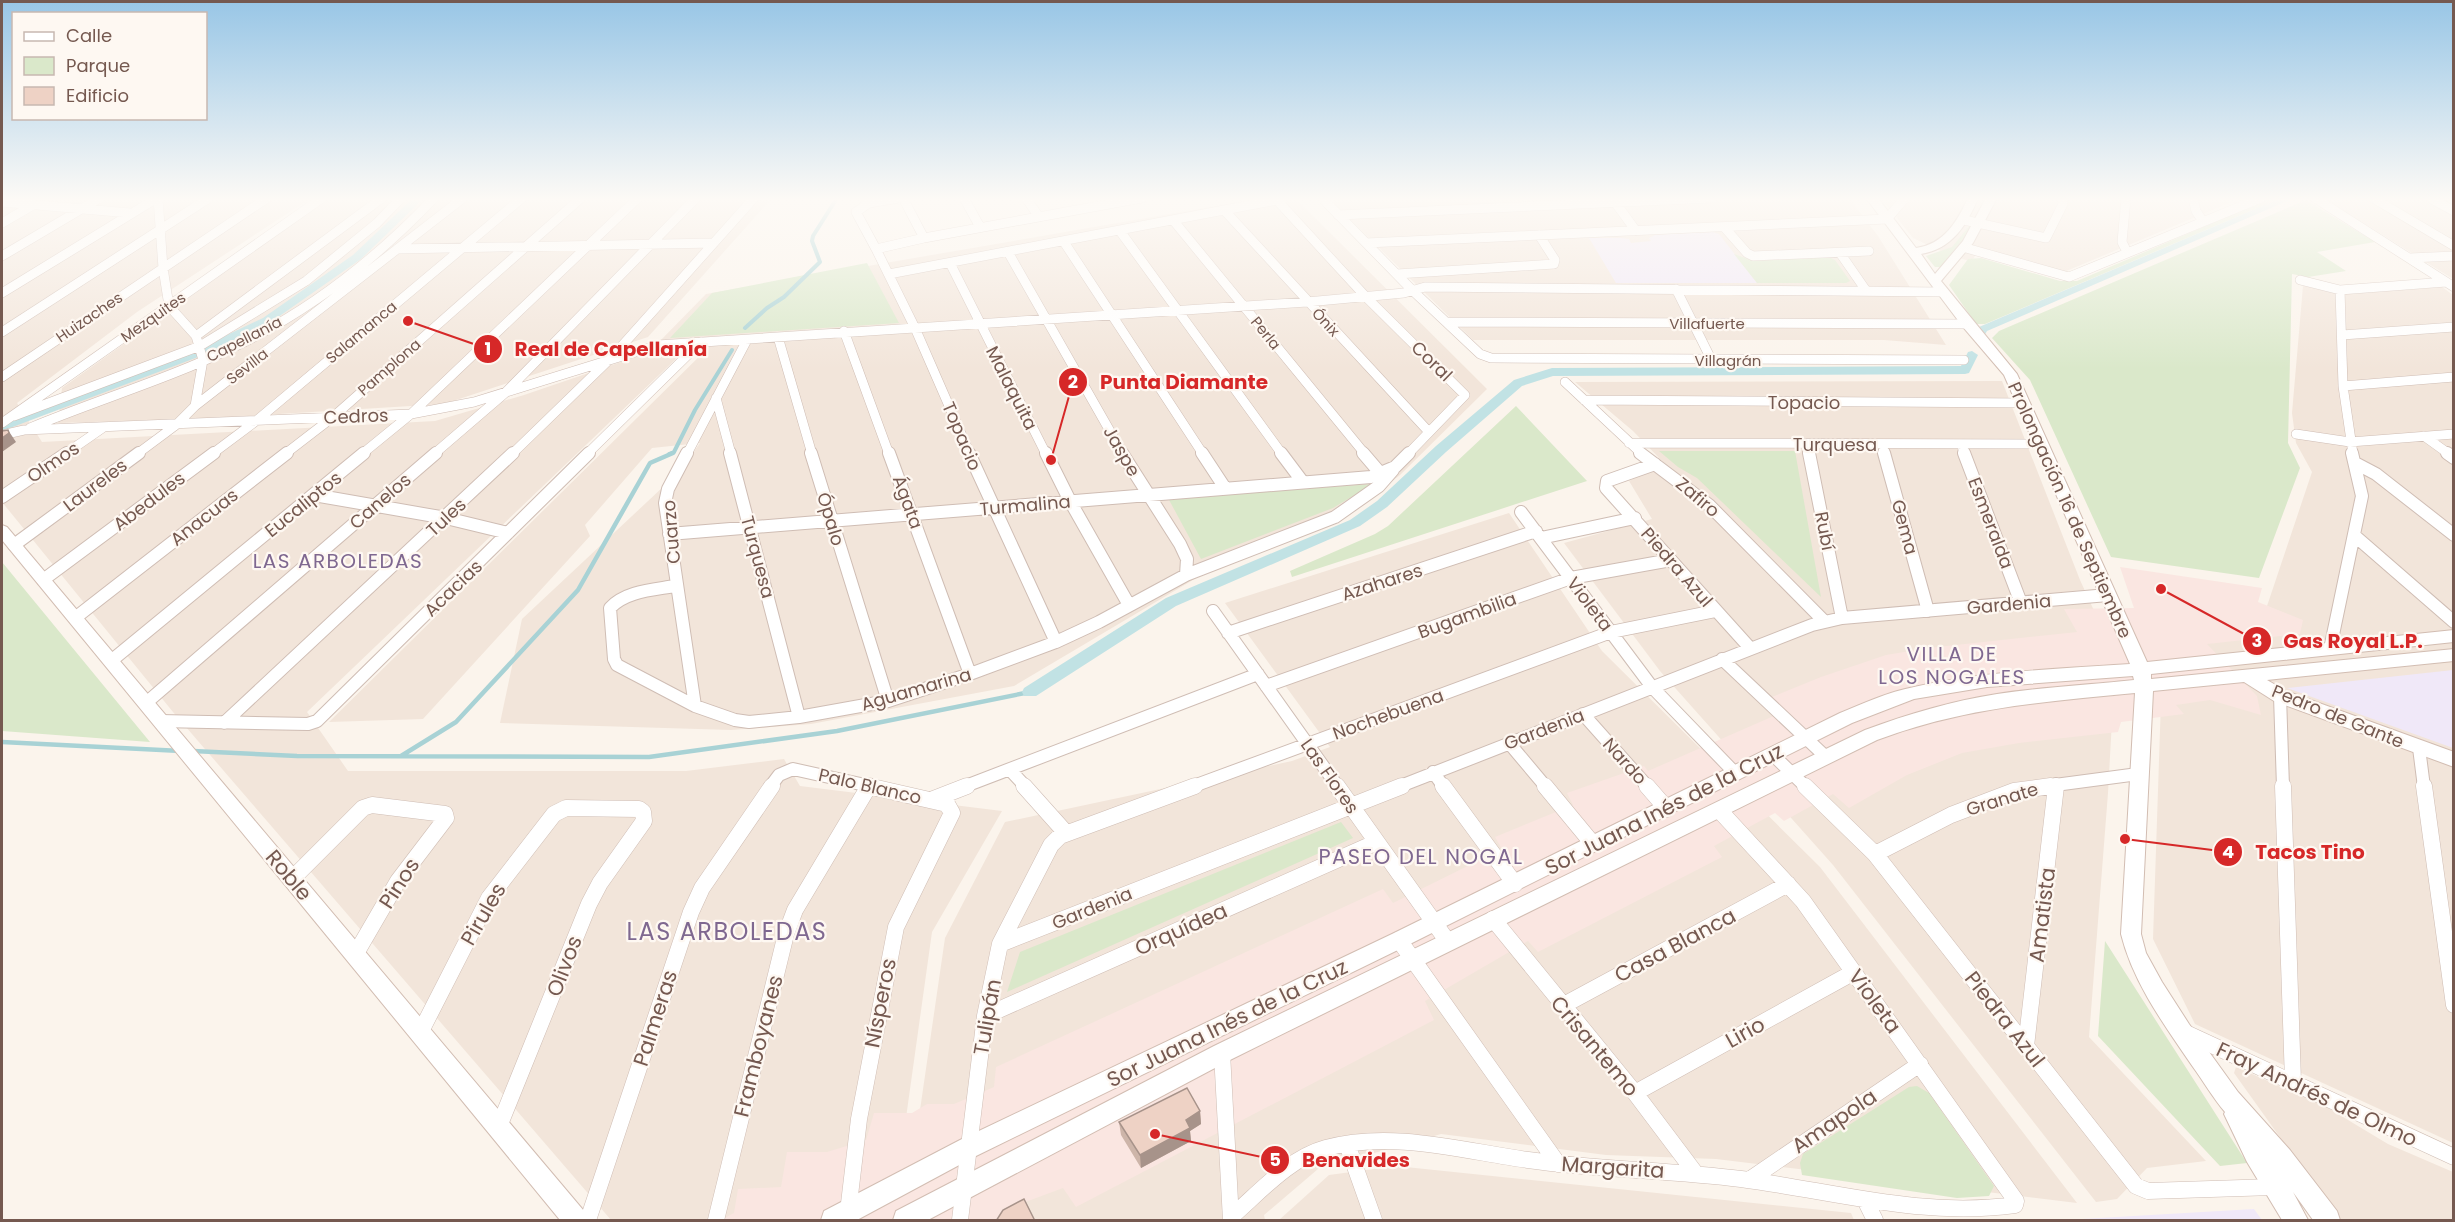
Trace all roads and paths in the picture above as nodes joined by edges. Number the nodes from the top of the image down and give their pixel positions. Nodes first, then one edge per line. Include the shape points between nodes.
1 (62, 255) edge
2 (120, 255) edge
3 (162, 255) edge
4 (182, 255) edge
5 (241, 255) edge
6 (305, 255) edge
7 (338, 255) edge
8 (374, 255) edge
9 (389, 255) edge
10 (452, 255) edge
11 (516, 255) edge
12 (578, 255) edge
13 (640, 255) edge
14 (703, 255) edge
15 (879, 255) edge
16 (992, 255) edge
17 (1010, 255) edge
18 (1073, 255) edge
19 (1138, 255) edge
20 (1202, 255) edge
21 (1265, 255) edge
22 (1327, 255) edge
23 (1378, 255) edge
24 (1552, 255) edge
25 (1751, 255) edge
26 (1781, 255) edge
27 (1841, 255) edge
28 (1914, 255) edge
29 (1961, 255) edge
30 (1991, 255) edge
31 (2120, 255) edge
32 (2405, 255) edge
33 (2454, 256) edge
34 (2410, 258) junction
35 (950, 263) junction
36 (163, 268) junction
37 (889, 274) junction
38 (1397, 274) junction
39 (2300, 280) dead end
40 (2450, 285) edge
41 (1939, 286) junction
42 (1676, 289) junction
43 (1865, 289) junction
44 (1413, 290) junction
45 (2340, 290) junction
46 (2, 292) edge
47 (1366, 297) junction
48 (1308, 302) junction
49 (169, 306) junction
50 (1244, 306) junction
51 (1178, 310) junction
52 (1114, 315) junction
53 (1046, 318) junction
54 (1446, 322) junction
55 (1693, 322) junction
56 (979, 323) junction
57 (1967, 324) junction
58 (2454, 327) edge
59 (915, 328) junction
60 (2, 332) edge
61 (844, 332) junction
62 (2342, 335) junction
63 (196, 336) junction
64 (778, 337) junction
65 (747, 340) junction
66 (700, 342) junction
67 (202, 354) junction
68 (611, 358) junction
69 (1711, 360) junction
70 (1964, 360) dead end
71 (2, 376) edge
72 (2454, 377) edge
73 (1565, 382) dead end
74 (2343, 386) junction
75 (505, 393) junction
76 (716, 398) junction
77 (1584, 400) junction
78 (2024, 403) junction
79 (195, 406) junction
80 (411, 414) junction
81 (14, 416) junction
82 (333, 417) junction
83 (256, 421) junction
84 (2, 423) edge
85 (176, 425) junction
86 (104, 427) junction
87 (24, 430) junction
88 (1429, 432) junction
89 (2296, 434) dead end
90 (2454, 434) edge
91 (2, 435) edge
92 (2424, 436) junction
93 (2350, 442) junction
94 (1629, 443) junction
95 (1807, 444) junction
96 (1882, 444) junction
97 (1961, 444) junction
98 (2041, 444) junction
99 (2454, 459) edge
100 (1655, 464) junction
101 (2356, 464) junction
102 (1395, 467) junction
103 (1381, 474) junction
104 (1302, 481) junction
105 (1225, 488) junction
106 (1147, 494) junction
107 (314, 495) junction
108 (2, 498) edge
109 (1070, 501) junction
110 (376, 505) junction
111 (993, 507) junction
112 (1521, 512) dead end
113 (913, 515) junction
114 (446, 518) junction
115 (1635, 518) junction
116 (831, 521) junction
117 (750, 528) junction
118 (2, 530) edge
119 (508, 533) junction
120 (669, 534) junction
121 (1539, 534) junction
122 (2454, 535) edge
123 (2355, 536) junction
124 (14, 545) junction
125 (1671, 560) junction
126 (1186, 575) junction
127 (1571, 578) junction
128 (43, 580) junction
129 (675, 586) junction
130 (2108, 595) junction
131 (2021, 603) junction
132 (1130, 605) junction
133 (1213, 611) dead end
134 (1715, 611) junction
135 (1928, 611) junction
136 (75, 618) junction
137 (1842, 618) junction
138 (1824, 621) junction
139 (2454, 622) edge
140 (1611, 632) junction
141 (1228, 633) junction
142 (2454, 636) edge
143 (1056, 642) junction
144 (1750, 648) junction
145 (2330, 649) junction
146 (2454, 655) edge
147 (1722, 659) junction
148 (2230, 660) junction
149 (111, 661) junction
150 (970, 674) junction
151 (1258, 674) junction
152 (2248, 676) junction
153 (2142, 678) junction
154 (1266, 686) junction
155 (1652, 687) junction
156 (2280, 696) junction
157 (888, 701) junction
158 (146, 703) junction
159 (695, 706) junction
160 (1583, 714) junction
161 (799, 717) junction
162 (224, 723) junction
163 (165, 727) junction
164 (1805, 739) junction
165 (1509, 742) junction
166 (1308, 744) junction
167 (2419, 748) junction
168 (1773, 754) junction
169 (1826, 758) junction
170 (2454, 760) edge
171 (788, 770) joint
172 (1010, 770) junction
173 (1433, 772) junction
174 (1794, 773) junction
175 (1736, 774) junction
176 (2138, 774) junction
177 (2056, 784) junction
178 (870, 785) junction
179 (931, 800) junction
180 (1351, 804) junction
181 (950, 807) joint
182 (1667, 809) junction
183 (1720, 811) junction
184 (643, 812) joint
185 (1066, 833) junction
186 (1377, 843) junction
187 (1593, 844) junction
188 (1875, 854) junction
189 (292, 879) junction
190 (1515, 884) junction
191 (1788, 884) junction
192 (1493, 920) junction
193 (1435, 923) junction
194 (1399, 940) junction
195 (1448, 942) junction
196 (1000, 944) junction
197 (355, 955) junction
198 (1412, 960) junction
199 (1854, 972) junction
200 (2454, 1005) edge
201 (1562, 1006) junction
202 (985, 1016) junction
203 (2181, 1031) junction
204 (419, 1035) junction
205 (2026, 1046) junction
206 (1222, 1053) junction
207 (1920, 1064) junction
208 (1114, 1077) junction
209 (2293, 1081) junction
210 (1635, 1093) junction
211 (2230, 1100) junction
212 (1126, 1102) junction
213 (498, 1129) junction
214 (1347, 1144) junction
215 (968, 1148) junction
216 (2454, 1156) edge
217 (1558, 1164) junction
218 (1696, 1174) junction
219 (1749, 1180) junction
220 (963, 1187) junction
221 (2274, 1187) junction
222 (1866, 1202) junction
223 (2016, 1203) joint
224 (840, 1216) edge
225 (1231, 1219) edge
226 (575, 1221) edge
227 (588, 1221) edge
228 (716, 1221) edge
229 (905, 1221) edge
230 (960, 1221) edge
231 (1374, 1221) edge
232 (1875, 1221) edge
233 (2296, 1221) edge
234 (2328, 1221) edge

1 - 46 street
2 - 60 street
3 - 36 street
4 - 36 street, Huizaches
5 - 49 street, Mezquites
6 - 63 street, Capellanía
7 - 67 street, Capellanía
8 - 67 street, Capellanía via 241,344
9 - 79 street, Sevilla
10 - 83 street, Salamanca
11 - 82 street, Pamplona
12 - 80 street, Eucaliptos
13 - 75 street, Canelos
14 - 68 street, Tules
15 - 37 street, Topacio
16 - 35 street
17 - 53 street, Jaspe
18 - 52 street
19 - 51 street
20 - 50 street, Perla
21 - 48 street, Ónix
22 - 47 street
23 - 38 street
24 - 38 street via 1554,264
25 - 26 street
27 - 43 street
28 - 41 street, Prolongación 16 de Septiembre
29 - 41 street
30 - 31 street via 2069,277
32 - 34 street
33 - 34 street
34 - 40 street
35 - 37 street
35 - 56 street, Malaquita
36 - 49 street
36 - 71 street, Huizaches
37 - 59 street, Topacio
38 - 44 street
39 - 45 street
40 - 45 street
41 - 43 street, Cedros
41 - 57 street, Prolongación 16 de Septiembre
42 - 43 street, Cedros
42 - 44 street, Cedros
42 - 55 street
44 - 47 street, Cedros
44 - 54 street
45 - 62 street
47 - 48 street, Cedros
47 - 88 street, Coral via 1465,395
48 - 50 street, Cedros
48 - 88 street, Ónix
49 - 63 street
49 - 81 street, Mezquites
50 - 51 street, Cedros
50 - 103 street, Perla
51 - 52 street, Cedros
51 - 104 street
52 - 53 street, Cedros
52 - 105 street
53 - 56 street, Cedros
53 - 106 street, Jaspe
54 - 55 street, Villafuerte
54 - 69 street, Villagrán via 1480,354 1491,358
55 - 57 street, Villafuerte
55 - 69 street
56 - 59 street, Cedros
56 - 109 street, Malaquita
57 - 78 street, Prolongación 16 de Septiembre via 2010,374
58 - 62 street
59 - 61 street, Cedros
59 - 111 street, Topacio
61 - 64 street, Cedros
61 - 113 street, Ágata
62 - 74 street
63 - 67 street
64 - 65 street, Cedros
64 - 116 street, Ópalo
65 - 66 street, Cedros
65 - 76 street, Cuarzo
66 - 68 street, Cedros via 658,345
66 - 119 street, Acacias
67 - 79 street
67 - 81 street, Capellanía
67 - 87 street, Capellanía
68 - 75 street, Cedros
68 - 114 street, Tules
69 - 70 street, Villagrán
72 - 74 street
73 - 77 street, Zafiro
74 - 93 street
75 - 80 street, Cedros
75 - 110 street, Canelos
76 - 117 street, Turquesa
76 - 120 street, Cuarzo via 668,489 665,503
77 - 78 street, Topacio
77 - 94 street, Zafiro
78 - 98 street, Prolongación 16 de Septiembre
79 - 85 street, Sevilla
80 - 82 street, Cedros
80 - 107 street, Eucaliptos
81 - 84 street
82 - 83 street, Cedros
82 - 136 street, Anacuas
83 - 85 street, Cedros
83 - 128 street, Abedules
85 - 86 street, Cedros
85 - 124 street, Laureles
86 - 87 street, Cedros
86 - 108 street, Olmos
87 - 91 street, Cedros
88 - 102 street, Coral
89 - 93 street
90 - 92 street
92 - 93 street
92 - 99 street
93 - 101 street
94 - 95 street, Turquesa
94 - 100 street, Zafiro
95 - 96 street, Turquesa
95 - 137 street, Rubí
96 - 97 street, Turquesa
96 - 135 street, Gema
97 - 98 street, Turquesa
97 - 131 street, Esmeralda
98 - 130 street, Prolongación 16 de Septiembre
100 - 115 street, Piedra Azul via 1605,485
100 - 138 street, Zafiro via 1709,505
101 - 122 street via 2376,474
101 - 123 street via 2362,496
102 - 103 street, Coral
102 - 126 street, Aguamarina via 1379,486 1335,517
103 - 104 street, Turmalina
104 - 105 street, Turmalina
105 - 106 street, Turmalina
106 - 109 street, Turmalina
106 - 126 street, Jaspe via 1186,555
107 - 110 street
107 - 149 street, Eucaliptos
109 - 111 street, Turmalina
109 - 132 street, Malaquita
110 - 114 street
110 - 158 street, Canelos
111 - 113 street, Turmalina
111 - 143 street, Topacio
112 - 121 street, Violeta
113 - 116 street, Turmalina
113 - 150 street, Ágata
114 - 119 street
114 - 162 street, Tules
115 - 121 street, Azahares
115 - 125 street, Piedra Azul
116 - 117 street, Turmalina
116 - 157 street, Ópalo
117 - 120 street, Turmalina
117 - 161 street, Turquesa
118 - 124 street, Roble
119 - 162 street, Acacias via 317,721
120 - 129 street, Cuarzo
121 - 127 street, Violeta
121 - 141 street, Azahares
123 - 139 street
123 - 145 street
124 - 128 street, Roble
125 - 127 street, Bugambilia
125 - 134 street, Piedra Azul
126 - 132 street, Aguamarina
127 - 140 street, Violeta
127 - 154 street, Bugambilia
128 - 136 street, Roble
129 - 159 street, Cuarzo
129 - 159 street, Aguamarina via 622,598 612,604 613,649 617,665
130 - 131 street, Gardenia
130 - 153 street, Prolongación 16 de Septiembre
131 - 135 street, Gardenia
132 - 143 street, Aguamarina
133 - 141 street, Las Flores
134 - 140 street, Nochebuena
134 - 144 street, Piedra Azul
135 - 137 street, Gardenia
136 - 149 street, Roble
137 - 138 street, Gardenia
138 - 144 street, Gardenia
140 - 155 street, Violeta
140 - 166 street, Nochebuena
141 - 151 street, Las Flores
142 - 145 street, Sor Juana Inés de la Cruz
143 - 150 street, Aguamarina
144 - 147 street, Gardenia
145 - 148 street, Sor Juana Inés de la Cruz
146 - 152 street, Sor Juana Inés de la Cruz
147 - 155 street, Gardenia
147 - 164 street
148 - 152 street, Pedro de Gante
148 - 153 street, Sor Juana Inés de la Cruz
149 - 158 street, Roble
150 - 157 street, Aguamarina
151 - 154 street, Las Flores
151 - 172 street
152 - 153 street, Sor Juana Inés de la Cruz
152 - 156 street, Pedro de Gante
153 - 164 street, Sor Juana Inés de la Cruz via 1987,681 1937,688 1889,700
153 - 169 street, Sor Juana Inés de la Cruz via 1949,708 1912,719
153 - 176 street
154 - 166 street, Las Flores
155 - 160 street, Gardenia
155 - 175 street, Violeta
156 - 167 street, Pedro de Gante
156 - 209 street
157 - 161 street, Aguamarina
158 - 163 street, Roble
159 - 161 street, Aguamarina via 748,722
160 - 165 street, Gardenia
160 - 182 street, Nardo
162 - 163 street, Acacias
163 - 189 street, Roble
164 - 168 street, Sor Juana Inés de la Cruz
164 - 169 street
165 - 173 street, Gardenia
165 - 187 street
166 - 180 street, Las Flores
166 - 185 street, Nochebuena
167 - 170 street, Pedro de Gante
167 - 200 street
168 - 174 street, Piedra Azul
168 - 175 street, Sor Juana Inés de la Cruz
169 - 174 street, Sor Juana Inés de la Cruz
171 - 178 street, Palo Blanco
171 - 227 street, Palmeras via 779,775 702,888 691,912
172 - 179 street
172 - 185 street
173 - 180 street, Gardenia
173 - 190 street
174 - 183 street, Sor Juana Inés de la Cruz
174 - 188 street, Piedra Azul
175 - 182 street, Sor Juana Inés de la Cruz
176 - 177 street, Granate
176 - 203 street via 2131,934 2136,954
177 - 188 street, Granate via 1988,799
177 - 205 street, Amatista
178 - 179 street, Palo Blanco
178 - 228 street, Framboyanes via 795,910 786,934
179 - 181 street, Palo Blanco
180 - 186 street, Las Flores
180 - 196 street, Gardenia
181 - 224 street, Nísperos via 952,813 896,927
182 - 187 street, Sor Juana Inés de la Cruz
183 - 191 street, Violeta
183 - 192 street, Sor Juana Inés de la Cruz
184 - 204 street, Pirules via 566,808 554,814 489,898
184 - 213 street, Olivos via 644,821 589,904
185 - 196 street, Tulipán via 1051,845
186 - 193 street, Las Flores
186 - 202 street, Orquídea
187 - 190 street, Sor Juana Inés de la Cruz
188 - 205 street, Piedra Azul
189 - 197 street, Roble
189 - 197 street, Pinos via 363,808 372,805 446,814 398,881
190 - 193 street, Sor Juana Inés de la Cruz
191 - 199 street, Violeta
191 - 201 street, Casa Blanca
192 - 195 street, Sor Juana Inés de la Cruz
192 - 201 street, Crisantemo
193 - 194 street, Sor Juana Inés de la Cruz
193 - 195 street, Las Flores
194 - 198 street
194 - 208 street, Sor Juana Inés de la Cruz
195 - 198 street, Sor Juana Inés de la Cruz
196 - 202 street, Tulipán
197 - 204 street, Roble
198 - 206 street, Sor Juana Inés de la Cruz
198 - 217 street
199 - 207 street, Violeta
199 - 210 street, Lirio
201 - 210 street, Crisantemo
202 - 215 street, Tulipán
203 - 209 street, Fray Andrés de Olmo
203 - 211 street
204 - 213 street, Roble
205 - 221 street, Piedra Azul via 2136,1186 2148,1191
206 - 212 street, Sor Juana Inés de la Cruz
206 - 225 street
207 - 219 street, Amapola
207 - 223 street, Violeta
208 - 212 street
208 - 215 street, Sor Juana Inés de la Cruz
209 - 216 street, Fray Andrés de Olmo
210 - 218 street, Crisantemo
211 - 221 street
211 - 234 street via 2282,1158
212 - 220 street, Sor Juana Inés de la Cruz
213 - 226 street, Roble
214 - 217 street, Margarita via 1384,1140
214 - 225 street, Margarita via 1324,1148 1302,1159
214 - 231 street
215 - 220 street, Tulipán
215 - 224 street, Sor Juana Inés de la Cruz
217 - 218 street, Margarita
218 - 219 street, Margarita
219 - 222 street, Margarita
220 - 229 street, Sor Juana Inés de la Cruz
220 - 230 street, Tulipán
221 - 233 street
222 - 223 street, Margarita via 1972,1210
222 - 232 street

